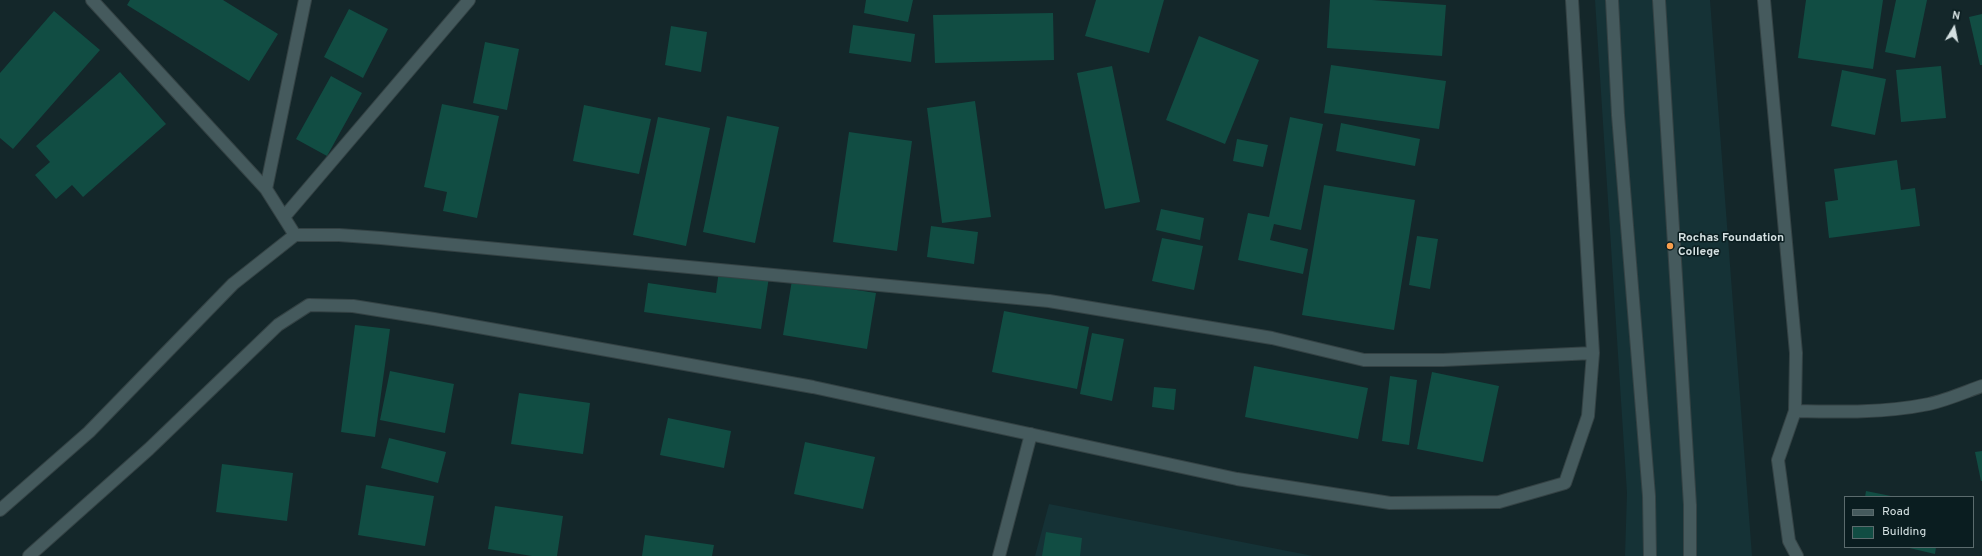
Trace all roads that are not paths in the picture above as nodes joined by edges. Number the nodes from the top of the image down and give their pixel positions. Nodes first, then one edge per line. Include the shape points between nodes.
1 (92, 0) edge
2 (305, 0) edge
3 (469, 0) edge
4 (1572, 0) edge
5 (1612, 0) edge
6 (1659, 0) edge
7 (1764, 0) edge
8 (266, 189) junction
9 (284, 217) junction
10 (295, 235) junction
11 (1593, 353) junction
12 (1982, 386) edge
13 (1795, 411) junction
14 (1031, 434) junction
15 (0, 510) edge
16 (29, 556) edge
17 (999, 556) edge
18 (1650, 556) edge
19 (1690, 556) edge
20 (1796, 556) edge

1 - 8 street
2 - 8 street
3 - 9 street
4 - 11 street
5 - 18 street via 1618,115 1649,496
6 - 19 street via 1690,497
7 - 13 street via 1796,353
8 - 9 street
9 - 10 street
10 - 11 street via 381,238 1049,301 1272,338 1364,360 1443,360
10 - 15 street via 233,284 89,432
11 - 14 street via 1588,416 1565,483 1499,502 1390,503 1237,479
12 - 13 street via 1930,404 1846,412
13 - 20 street via 1778,460 1789,541
14 - 16 street via 813,386 465,324 353,306 310,305 278,326 149,449
14 - 17 street

